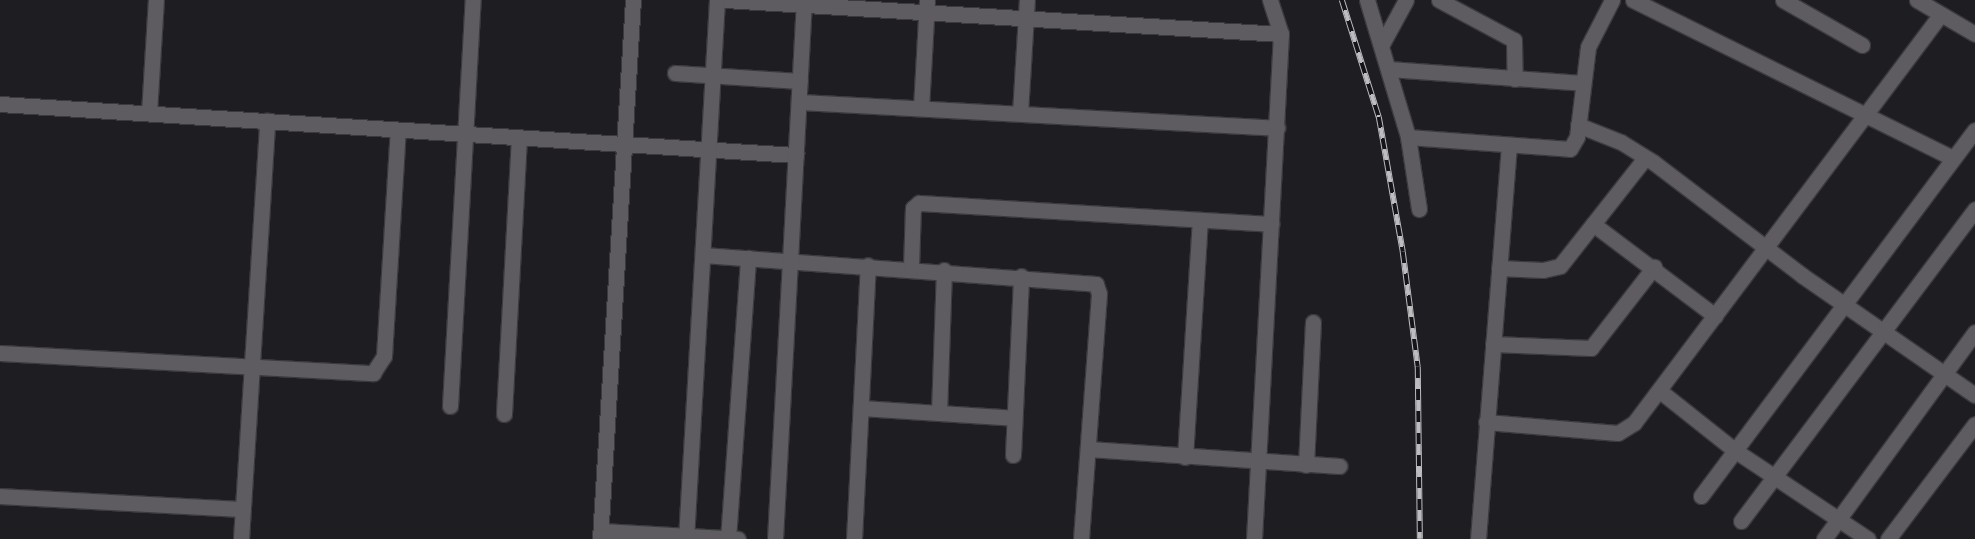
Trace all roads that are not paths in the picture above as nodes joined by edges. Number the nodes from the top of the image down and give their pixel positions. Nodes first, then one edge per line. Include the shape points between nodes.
1 (156, 0) edge
2 (473, 0) edge
3 (633, 0) edge
4 (717, 0) edge
5 (725, 0) edge
6 (1027, 0) edge
7 (1270, 0) edge
8 (1367, 0) edge
9 (1406, 0) edge
10 (1439, 0) edge
11 (1612, 0) edge
12 (1633, 0) edge
13 (1783, 0) edge
14 (1917, 0) edge
15 (804, 3) edge
16 (926, 7) edge
17 (1941, 14) junction
18 (1026, 21) junction
19 (1280, 34) junction
20 (1975, 34) edge
21 (1382, 44) junction
22 (1862, 45) dead end
23 (1389, 69) junction
24 (675, 72) dead end
25 (714, 75) junction
26 (1515, 79) junction
27 (800, 81) junction
28 (1582, 84) junction
29 (799, 102) junction
30 (0, 104) edge
31 (921, 108) junction
32 (149, 113) junction
33 (1020, 113) junction
34 (1868, 114) junction
35 (267, 121) junction
36 (1578, 125) junction
37 (1277, 128) junction
38 (398, 130) junction
39 (1975, 130) edge
40 (464, 134) junction
41 (1408, 137) junction
42 (519, 138) junction
43 (623, 145) junction
44 (1509, 146) junction
45 (709, 152) junction
46 (796, 155) junction
47 (1645, 158) junction
48 (1953, 158) junction
49 (1419, 209) dead end
50 (1975, 209) edge
51 (1200, 220) junction
52 (1271, 224) junction
53 (1593, 224) junction
54 (1766, 248) junction
55 (703, 255) junction
56 (748, 258) junction
57 (788, 261) junction
58 (868, 265) junction
59 (912, 267) junction
60 (1654, 267) junction
61 (1499, 268) junction
62 (944, 270) junction
63 (1021, 276) junction
64 (1847, 307) junction
65 (1716, 316) junction
66 (1313, 322) dead end
67 (1881, 331) junction
68 (1975, 332) edge
69 (1493, 344) junction
70 (0, 353) edge
71 (251, 368) junction
72 (1944, 375) junction
73 (1660, 391) junction
74 (1975, 395) edge
75 (450, 406) dead end
76 (861, 408) junction
77 (939, 413) junction
78 (504, 414) dead end
79 (1014, 418) junction
80 (1486, 422) junction
81 (1975, 424) edge
82 (1089, 449) junction
83 (1736, 452) junction
84 (1013, 455) dead end
85 (1186, 457) junction
86 (1260, 463) junction
87 (1306, 465) junction
88 (1339, 466) dead end
89 (1774, 478) junction
90 (0, 496) edge
91 (1701, 496) dead end
92 (243, 509) junction
93 (1741, 520) dead end
94 (1838, 521) junction
95 (600, 535) edge
96 (686, 537) edge
97 (241, 539) edge
98 (732, 539) edge
99 (776, 539) edge
100 (854, 539) edge
101 (1081, 539) edge
102 (1254, 539) edge
103 (1478, 539) edge
104 (1824, 539) edge
105 (1868, 539) edge
106 (1888, 539) edge

1 - 32 street
2 - 40 street
3 - 43 street
4 - 25 street
5 - 15 street
6 - 18 street
7 - 19 street
8 - 21 street
9 - 21 street
10 - 26 street via 1514,40 1518,52
11 - 28 street via 1588,47
12 - 34 street
13 - 22 street
14 - 17 street
15 - 16 street
15 - 27 street
16 - 18 street
16 - 31 street
17 - 20 street
17 - 34 street
18 - 19 street
18 - 33 street
19 - 37 street
21 - 23 street
23 - 26 street
23 - 41 street
24 - 25 street
25 - 27 street
25 - 45 street
26 - 28 street
27 - 29 street
28 - 36 street
29 - 31 street
29 - 46 street
30 - 32 street
31 - 33 street
32 - 35 street
33 - 37 street
34 - 48 street
34 - 54 street
35 - 38 street
35 - 71 street
36 - 44 street via 1576,142 1570,149
36 - 47 street
37 - 52 street
38 - 40 street
38 - 71 street via 380,368 362,375
39 - 48 street
40 - 42 street
40 - 75 street
41 - 44 street
41 - 49 street
42 - 43 street
42 - 78 street
43 - 45 street
43 - 95 street
44 - 61 street
45 - 46 street
45 - 55 street
46 - 57 street
47 - 53 street
47 - 54 street
48 - 64 street
50 - 67 street
51 - 52 street
51 - 59 street via 919,202 913,208
51 - 85 street
52 - 86 street
53 - 60 street
53 - 61 street via 1553,269
54 - 64 street
54 - 65 street
55 - 56 street
55 - 96 street
56 - 57 street
56 - 98 street
57 - 58 street
57 - 99 street
58 - 59 street
58 - 76 street
59 - 62 street
60 - 65 street
60 - 69 street via 1591,348
61 - 69 street
62 - 63 street
62 - 77 street
63 - 79 street
63 - 82 street via 1093,281 1099,289
64 - 67 street
64 - 83 street
65 - 73 street
66 - 87 street
67 - 72 street
67 - 89 street
68 - 72 street
69 - 80 street
70 - 71 street
71 - 92 street
72 - 74 street
72 - 94 street
73 - 80 street via 1634,424 1618,433
73 - 83 street
76 - 77 street
76 - 100 street
77 - 79 street
79 - 84 street
80 - 103 street
81 - 106 street
82 - 85 street
82 - 101 street
83 - 89 street
83 - 91 street
85 - 86 street
86 - 87 street
86 - 102 street
87 - 88 street
89 - 93 street
89 - 94 street
90 - 92 street
92 - 97 street
94 - 104 street
94 - 105 street
95 - 96 street
96 - 98 street

